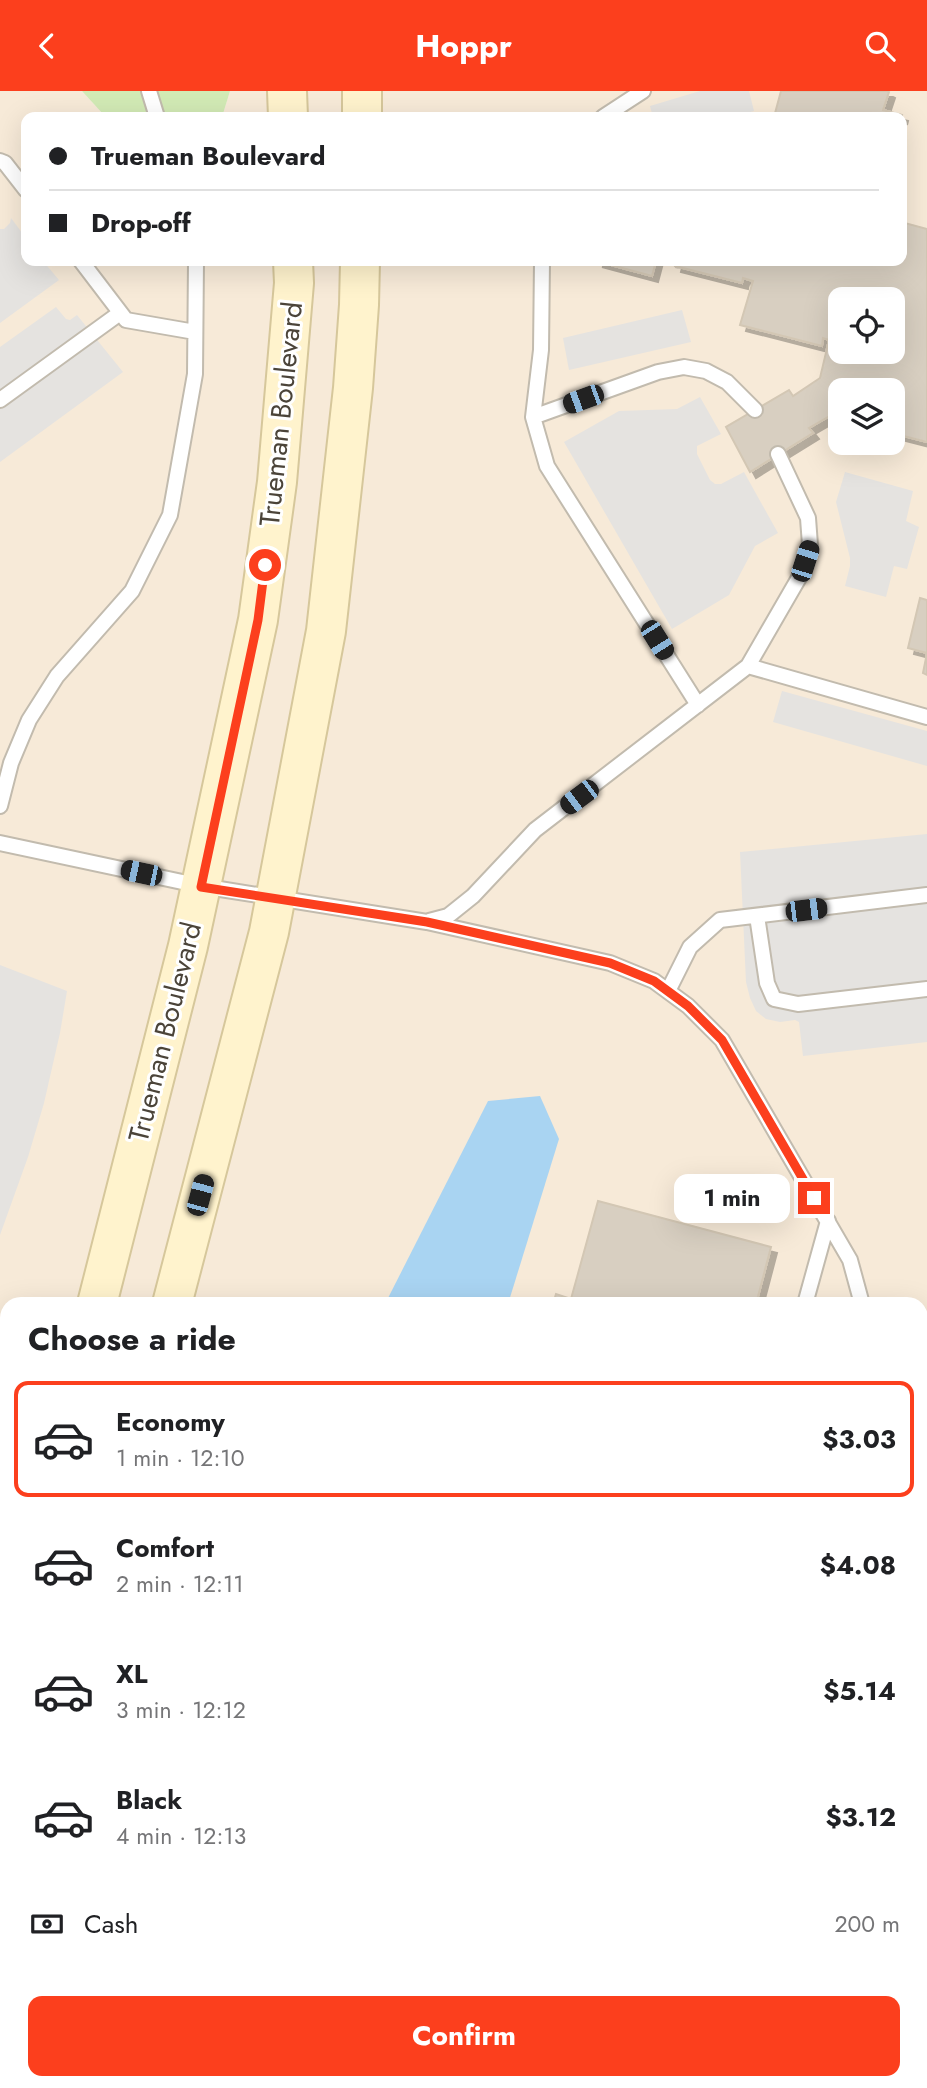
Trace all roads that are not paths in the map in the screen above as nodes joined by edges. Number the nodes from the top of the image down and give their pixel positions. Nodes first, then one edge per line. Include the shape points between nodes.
1 (149, 91) edge
2 (287, 91) edge
3 (362, 91) edge
4 (643, 91) edge
5 (155, 112) edge
6 (288, 112) edge
7 (362, 112) edge
8 (611, 112) edge
9 (0, 161) edge
10 (21, 184) edge
11 (84, 266) edge
12 (196, 266) edge
13 (293, 266) edge
14 (360, 266) edge
15 (542, 266) edge
16 (120, 313) junction
17 (195, 332) junction
18 (0, 400) edge
19 (755, 410) dead end
20 (533, 417) junction
21 (778, 454) dead end
22 (748, 666) junction
23 (698, 705) junction
24 (927, 717) edge
25 (0, 806) edge
26 (0, 843) edge
27 (201, 887) junction
28 (927, 895) edge
29 (275, 899) junction
30 (757, 916) junction
31 (427, 922) junction
32 (927, 989) edge
33 (668, 991) junction
34 (828, 1221) junction
35 (99, 1297) edge
36 (174, 1297) edge
37 (807, 1297) edge
38 (860, 1297) edge

1 - 5 lane
2 - 6 main road
3 - 7 main road
4 - 8 lane
9 - 10 lane
11 - 16 lane
12 - 17 lane
13 - 27 main road, Trueman Boulevard via 277,481 258,620
14 - 29 main road via 353,388 326,631
15 - 20 lane via 541,350
16 - 17 lane via 126,320
16 - 18 lane
17 - 25 lane via 195,374 170,515 132,591 57,676 29,720
19 - 20 lane via 727,382 684,367
20 - 23 lane via 547,466
21 - 22 lane via 808,518 810,545 800,576
22 - 23 lane
22 - 24 lane
23 - 31 lane via 535,830 457,909
26 - 27 lane
27 - 29 lane
27 - 35 main road, Trueman Boulevard
28 - 30 lane
29 - 31 lane
29 - 36 main road
30 - 32 lane via 767,983 774,999 798,1004
30 - 33 lane via 720,920 690,947
31 - 33 lane via 610,963
33 - 34 lane via 722,1040
34 - 37 lane
34 - 38 lane via 850,1260

